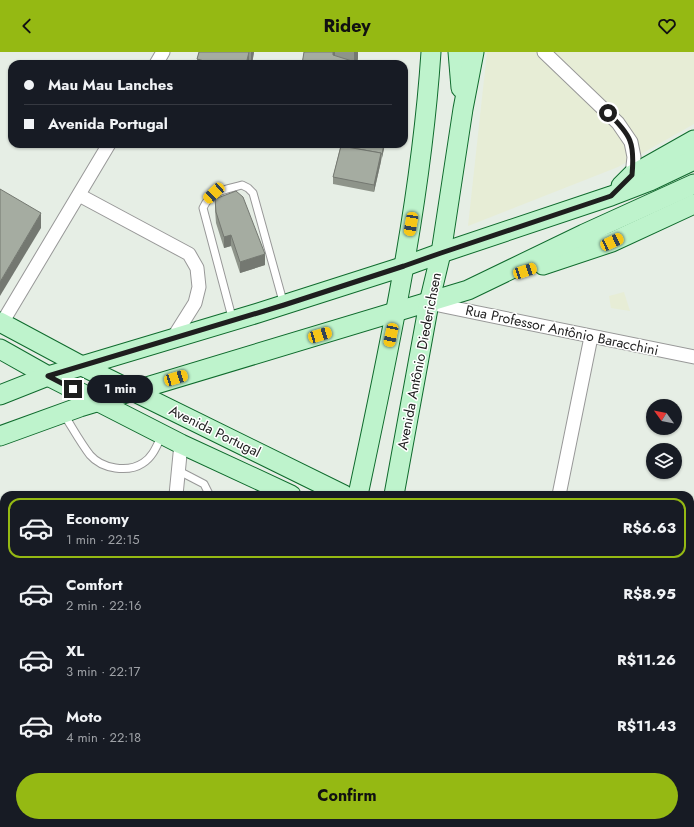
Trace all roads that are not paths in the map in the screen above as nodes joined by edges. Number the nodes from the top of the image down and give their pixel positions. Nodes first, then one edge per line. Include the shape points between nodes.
1 (431, 52) edge
2 (444, 52) edge
3 (458, 52) edge
4 (474, 52) edge
5 (544, 52) edge
6 (427, 107) junction
7 (463, 109) junction
8 (694, 140) edge
9 (107, 148) edge
10 (694, 160) edge
11 (632, 175) junction
12 (694, 184) edge
13 (79, 195) junction
14 (611, 196) junction
15 (694, 204) edge
16 (441, 253) junction
17 (404, 266) junction
18 (468, 290) junction
19 (429, 303) junction
20 (284, 305) junction
21 (396, 312) junction
22 (233, 320) junction
23 (1, 323) edge
24 (591, 337) junction
25 (173, 338) junction
26 (0, 349) edge
27 (694, 357) edge
28 (82, 366) junction
29 (48, 376) junction
30 (133, 391) junction
31 (0, 395) edge
32 (98, 402) junction
33 (63, 413) junction
34 (162, 434) junction
35 (0, 436) edge
36 (181, 444) junction
37 (179, 471) junction
38 (176, 491) edge
39 (208, 491) edge
40 (282, 491) edge
41 (336, 491) edge
42 (359, 491) edge
43 (395, 491) edge
44 (560, 491) edge

1 - 6 main road
2 - 6 main road
3 - 7 main road, Avenida Antônio Diederichsen
4 - 7 main road, Avenida Antônio Diederichsen
5 - 11 street via 618,123 631,142 634,157
6 - 17 main road
7 - 16 main road, Avenida Antônio Diederichsen
8 - 11 main road
9 - 13 street
10 - 14 main road
11 - 14 main road
12 - 18 main road
13 - 23 street
13 - 25 street via 189,254 197,268 199,287 196,303
14 - 16 main road
15 - 18 main road via 612,242
16 - 17 main road
16 - 19 main road, Avenida Antônio Diederichsen
17 - 20 main road
17 - 21 main road
18 - 19 main road
19 - 21 main road
19 - 24 street, Rua Professor Antônio Baracchini
19 - 43 main road, Avenida Antônio Diederichsen
20 - 22 main road
20 - 22 lane via 253,193 242,185 214,193 206,200 203,208
21 - 30 main road
21 - 42 main road
22 - 25 main road
23 - 28 main road, Avenida Portugal
24 - 27 street, Rua Professor Antônio Baracchini
24 - 44 street
25 - 28 main road
26 - 29 main road, Avenida Portugal
28 - 29 main road
28 - 30 main road, Avenida Portugal
29 - 31 main road
29 - 32 main road, Avenida Portugal
30 - 32 main road
30 - 41 main road, Avenida Portugal
32 - 33 main road
32 - 34 main road, Avenida Portugal
33 - 34 lane via 91,456 114,468 132,468 143,463 152,455
33 - 35 main road
34 - 36 main road, Avenida Portugal
36 - 37 street
36 - 40 main road, Avenida Portugal
37 - 38 street
37 - 39 lane via 204,484

